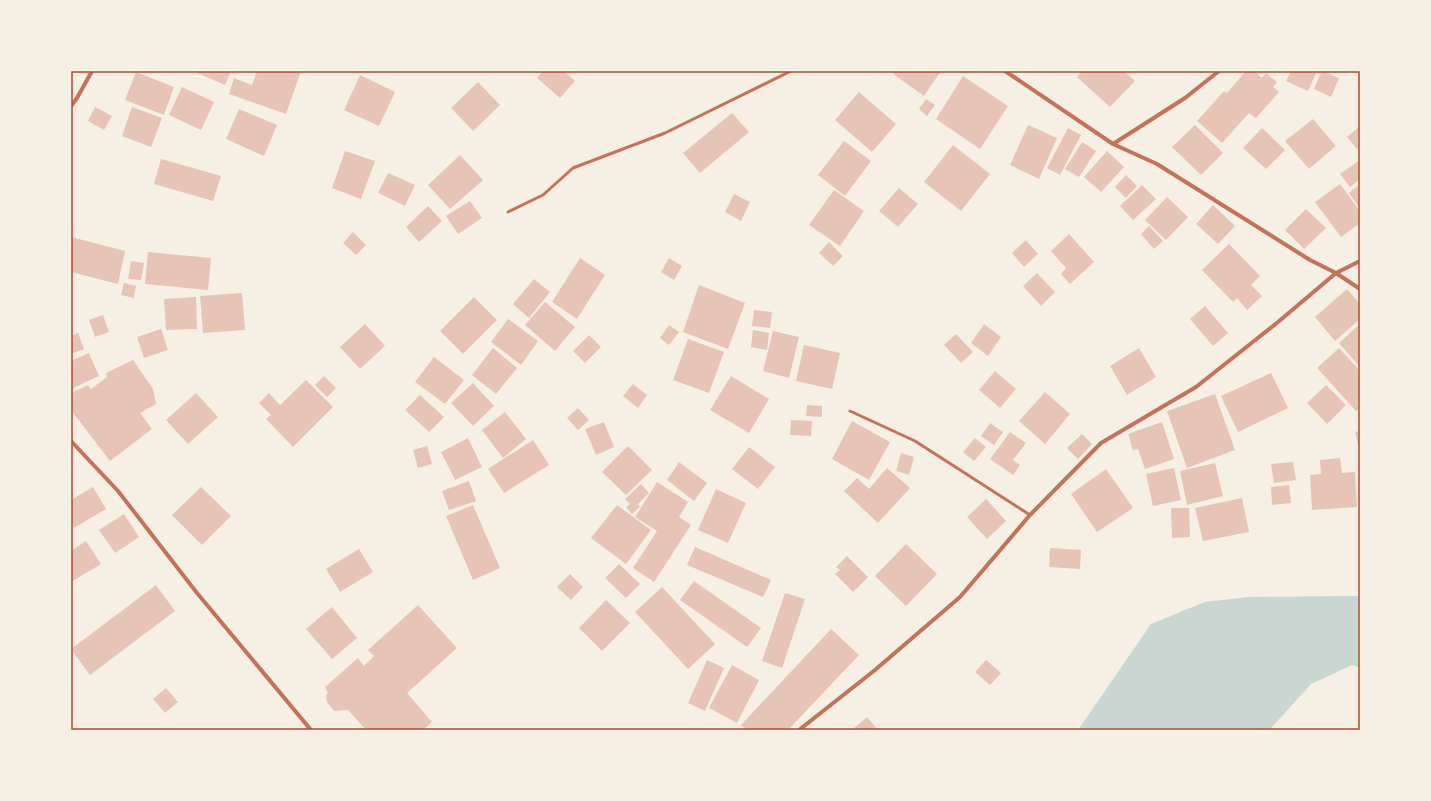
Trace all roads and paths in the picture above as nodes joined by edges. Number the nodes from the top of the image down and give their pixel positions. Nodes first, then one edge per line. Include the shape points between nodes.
1 (92, 71) edge
2 (791, 71) edge
3 (1005, 71) edge
4 (1219, 71) edge
5 (71, 106) edge
6 (1113, 144) junction
7 (508, 212) dead end
8 (1360, 261) edge
9 (1336, 273) junction
10 (1360, 289) edge
11 (850, 411) dead end
12 (71, 441) edge
13 (1030, 515) junction
14 (312, 730) edge
15 (799, 730) edge

1 - 5 street
2 - 7 lane via 665,133 573,168 544,195
3 - 6 street
4 - 6 street via 1186,98
6 - 9 street via 1157,164 1310,260
8 - 9 street
9 - 10 street
9 - 13 street via 1196,387 1101,443
11 - 13 lane via 915,441
12 - 14 street via 118,491 197,593
13 - 15 street via 960,597 875,670

